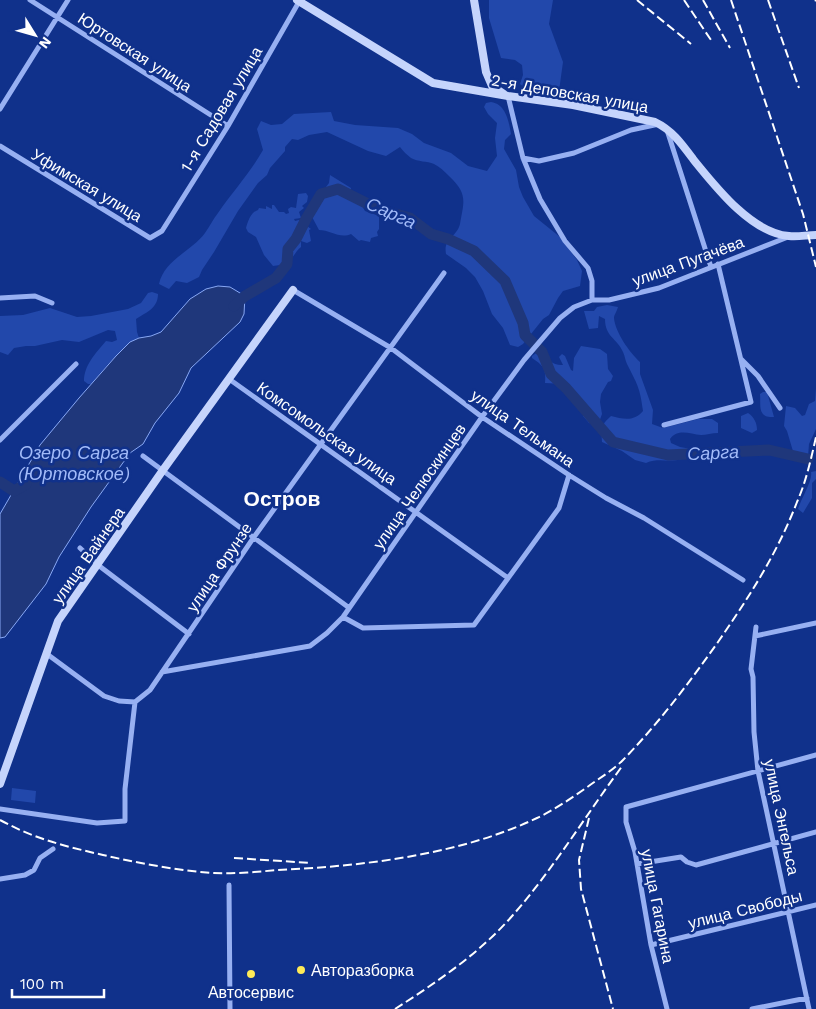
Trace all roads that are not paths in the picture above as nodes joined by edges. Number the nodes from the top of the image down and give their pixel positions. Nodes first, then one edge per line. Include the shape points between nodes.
1 (30, 0) edge
2 (68, 0) edge
3 (299, 0) edge
4 (474, 0) edge
5 (57, 17) junction
6 (508, 96) junction
7 (0, 109) edge
8 (228, 126) junction
9 (663, 126) junction
10 (0, 146) edge
11 (523, 158) junction
12 (162, 230) joint
13 (816, 235) edge
14 (789, 236) junction
15 (718, 264) junction
16 (711, 267) junction
17 (444, 273) dead end
18 (293, 290) joint
19 (0, 298) edge
20 (592, 300) junction
21 (52, 303) dead end
22 (391, 348) junction
23 (741, 359) junction
24 (76, 364) dead end
25 (229, 379) junction
26 (780, 408) dead end
27 (482, 417) junction
28 (664, 425) dead end
29 (0, 440) edge
30 (321, 445) junction
31 (143, 456) dead end
32 (163, 470) junction
33 (568, 475) junction
34 (415, 511) junction
35 (254, 537) junction
36 (80, 548) dead end
37 (98, 565) junction
38 (508, 578) junction
39 (743, 580) dead end
40 (348, 607) junction
41 (343, 617) junction
42 (816, 623) edge
43 (756, 627) dead end
44 (189, 634) junction
45 (755, 636) junction
46 (47, 654) junction
47 (162, 672) junction
48 (135, 702) junction
49 (816, 756) edge
50 (758, 770) junction
51 (0, 784) edge
52 (0, 809) edge
53 (816, 832) edge
54 (774, 843) junction
55 (53, 849) dead end
56 (637, 864) junction
57 (0, 879) edge
58 (229, 885) dead end
59 (816, 905) edge
60 (789, 912) junction
61 (651, 945) junction
62 (807, 998) junction
63 (230, 1009) edge
64 (668, 1009) edge
65 (752, 1009) edge
66 (808, 1009) edge

1 - 5 street, Юртовская улица
2 - 5 street
3 - 6 street, 2-я Деповская улица via 433,83
3 - 8 street, 1-я Садовая улица
4 - 6 street via 486,72 492,86
5 - 7 street
5 - 8 street, Юртовская улица
6 - 9 street, 2-я Деповская улица via 573,105
6 - 11 street
8 - 12 street, 1-я Садовая улица
9 - 11 street via 631,130 574,153 539,161
9 - 14 street, 2-я Деповская улица via 728,200 759,224
9 - 16 street
10 - 12 street, Уфимская улица via 150,238
11 - 20 street via 540,199 565,241 588,268
13 - 14 street, 2-я Деповская улица
14 - 15 street, улица Пугачёва
15 - 16 street, улица Пугачёва
15 - 23 street
16 - 20 street, улица Пугачёва via 659,288 609,300
17 - 22 street, улица Фрунзе
18 - 22 street, улица Тельмана
18 - 25 street, улица Вайнера
19 - 21 street via 35,296
20 - 27 street, улица Челюскинцев via 574,307 560,318
22 - 27 street, улица Тельмана
22 - 30 street, улица Фрунзе
23 - 26 street via 758,376
23 - 28 street via 751,402
24 - 29 street
25 - 30 street, Комсомольская улица
25 - 32 street, улица Вайнера
27 - 33 street, улица Тельмана
27 - 34 street, улица Челюскинцев
30 - 34 street, Комсомольская улица
30 - 35 street, улица Фрунзе
31 - 32 street
32 - 35 street
32 - 37 street, улица Вайнера
33 - 38 street via 558,508
33 - 39 street, улица Тельмана
34 - 38 street, Комсомольская улица
34 - 40 street, улица Челюскинцев
35 - 40 street
35 - 44 street, улица Фрунзе
36 - 37 street
37 - 44 street
37 - 46 street, улица Вайнера via 58,621
38 - 41 street via 474,625 363,628
40 - 41 street, улица Челюскинцев
41 - 47 street, улица Челюскинцев via 310,646
42 - 45 street
43 - 45 street, улица Энгельса
44 - 47 street, улица Фрунзе
45 - 50 street, улица Энгельса via 752,669
46 - 48 street via 104,696
46 - 51 street, улица Вайнера
47 - 48 street, улица Фрунзе via 150,690
48 - 52 street via 125,789 125,821 97,822
49 - 50 street
50 - 54 street, улица Энгельса
50 - 56 street, улица Гагарина via 626,807 626,822
53 - 54 street
54 - 56 street via 696,865 681,857
54 - 60 street, улица Энгельса
55 - 57 street via 40,858 34,870 25,875
56 - 61 street, улица Гагарина
58 - 63 street
59 - 60 street, улица Свободы
60 - 61 street, улица Свободы
60 - 62 street, улица Энгельса
61 - 64 street, улица Гагарина
62 - 65 street
62 - 66 street, улица Энгельса

